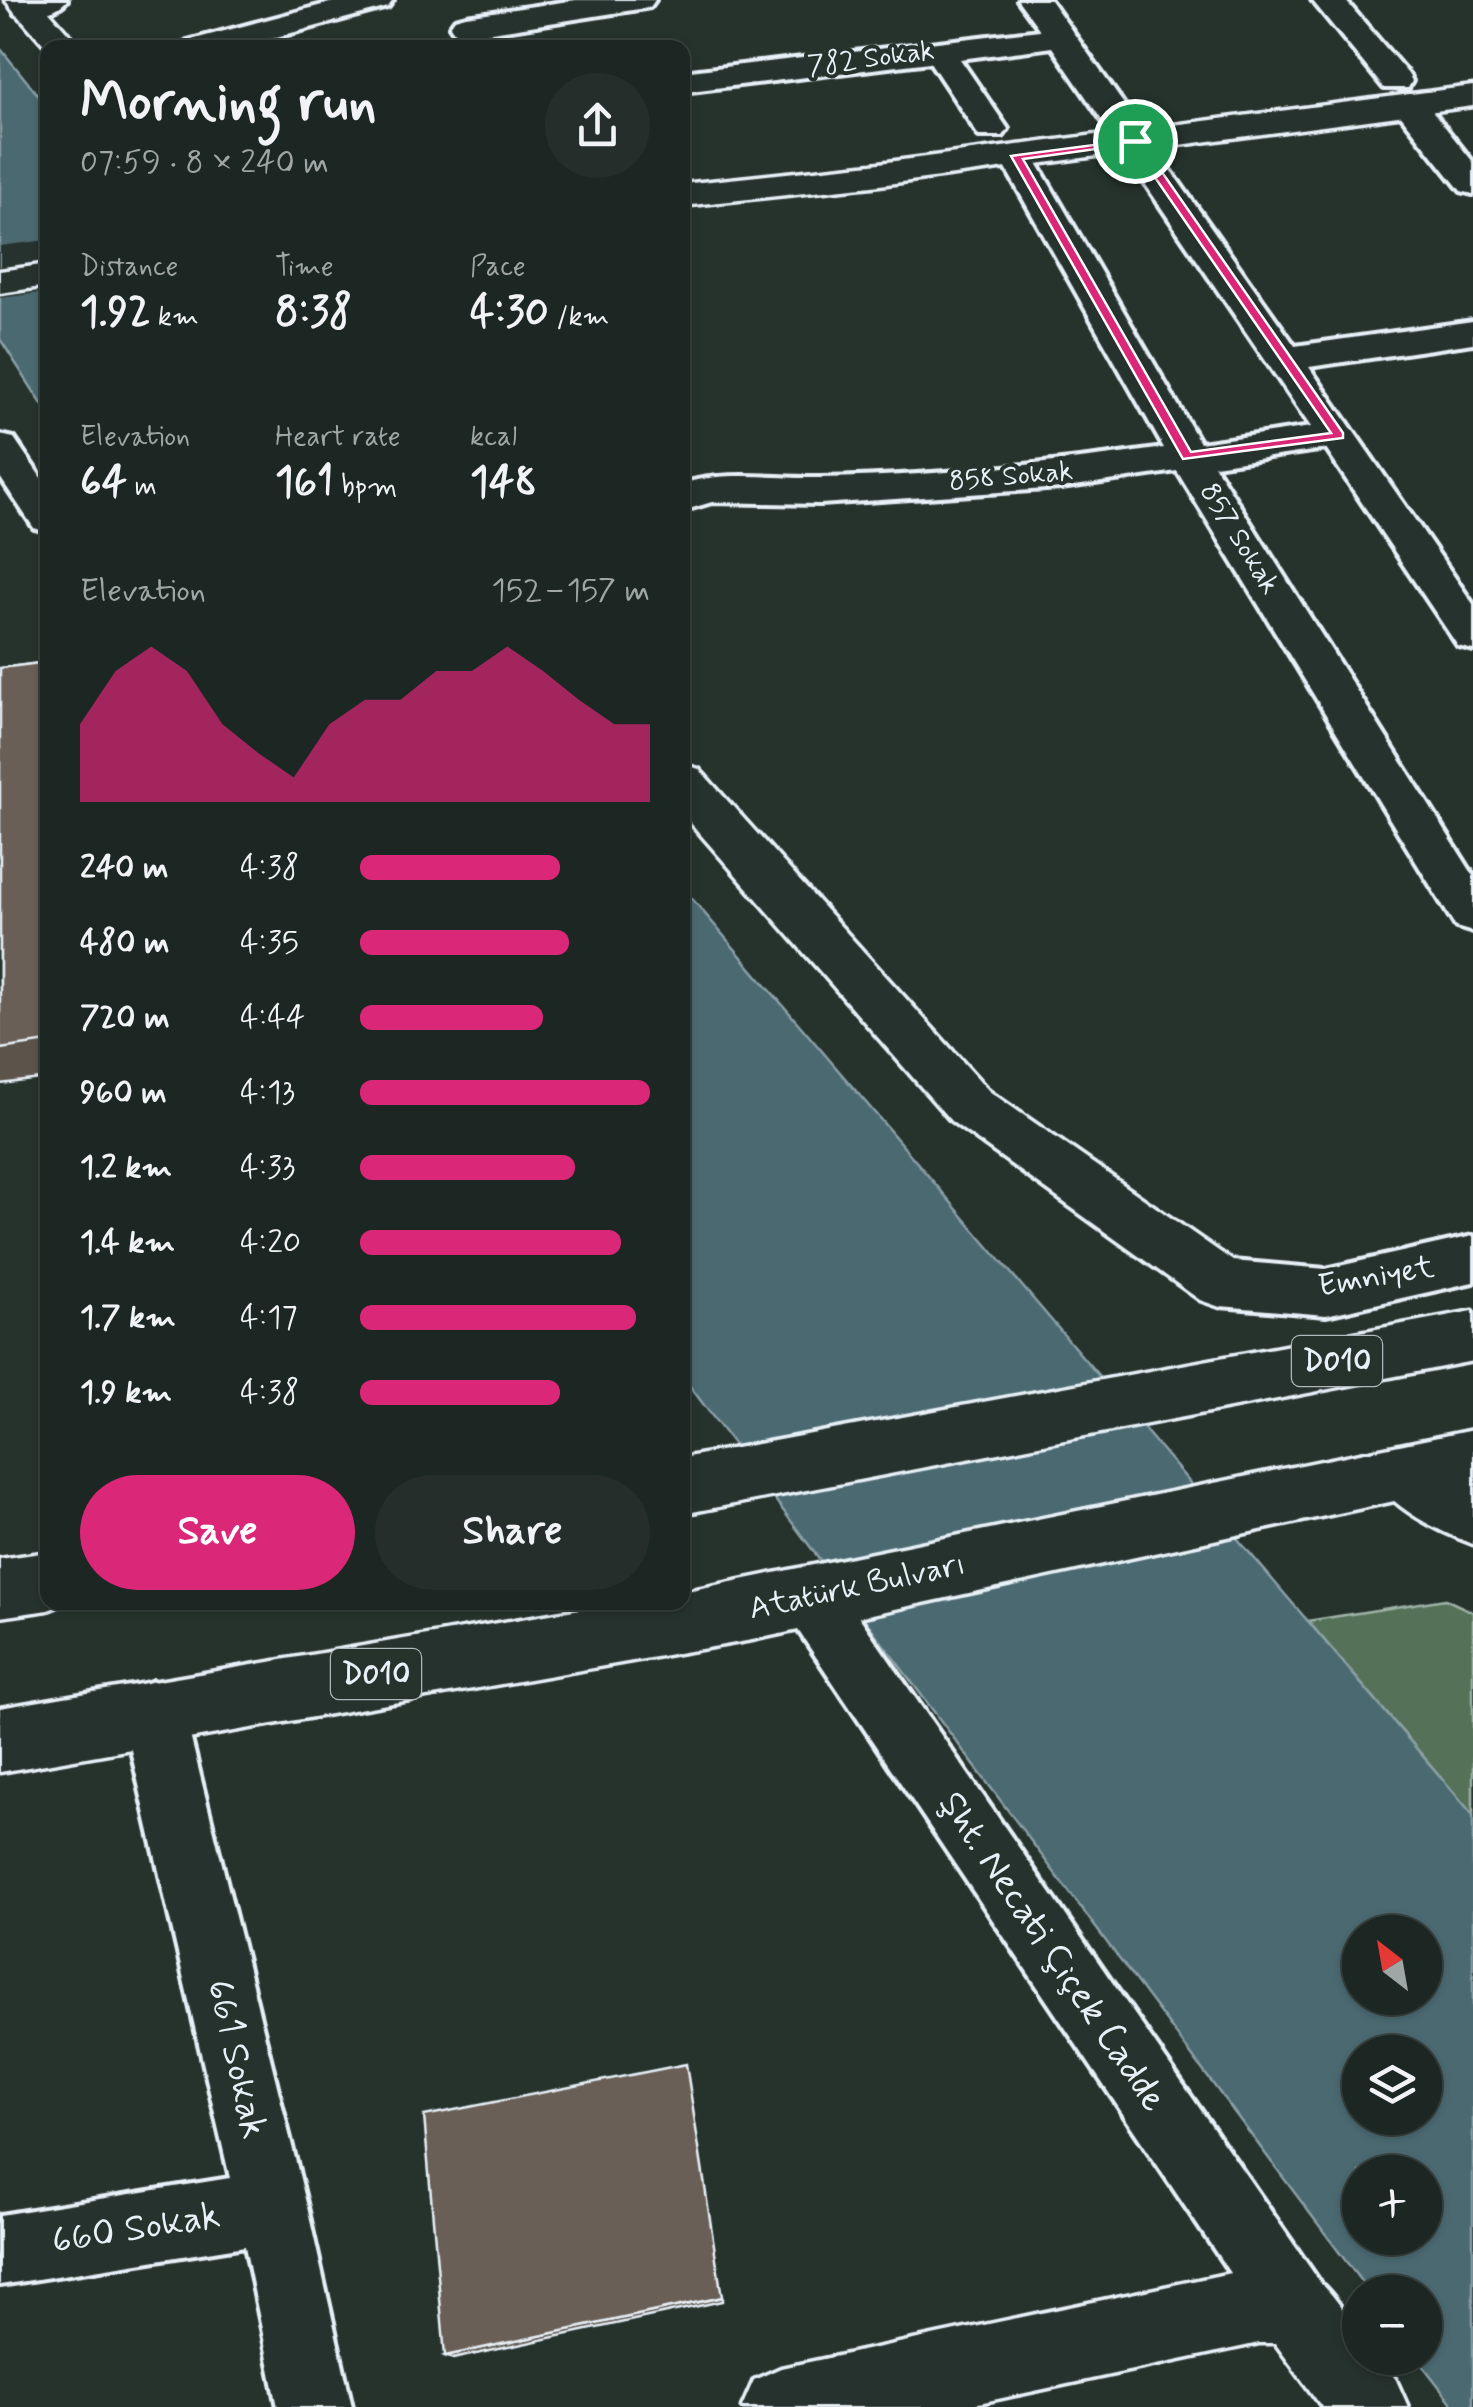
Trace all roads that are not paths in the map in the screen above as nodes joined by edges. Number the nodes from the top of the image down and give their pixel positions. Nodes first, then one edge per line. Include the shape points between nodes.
1 (377, 0) edge
2 (439, 0) edge
3 (640, 0) edge
4 (1034, 0) edge
5 (1328, 0) edge
6 (33, 2) edge
7 (475, 37) edge
8 (1060, 37) junction
9 (59, 40) edge
10 (228, 40) edge
11 (939, 51) junction
12 (1473, 72) edge
13 (690, 81) edge
14 (1402, 93) junction
15 (1473, 96) edge
16 (1126, 128) junction
17 (1003, 143) junction
18 (690, 167) edge
19 (1473, 184) edge
20 (690, 194) edge
21 (40, 251) edge
22 (0, 256) edge
23 (40, 276) edge
24 (0, 282) edge
25 (1473, 332) edge
26 (1286, 359) junction
27 (1339, 435) junction
28 (0, 447) edge
29 (1188, 456) junction
30 (690, 495) edge
31 (40, 507) edge
32 (1473, 636) edge
33 (690, 790) edge
34 (1473, 914) edge
35 (1473, 1259) edge
36 (1220, 1283) joint
37 (1473, 1336) edge
38 (1473, 1457) edge
39 (1402, 1472) junction
40 (690, 1473) edge
41 (1473, 1516) edge
42 (40, 1581) edge
43 (0, 1588) edge
44 (781, 1604) junction
45 (153, 1711) junction
46 (0, 1740) edge
47 (272, 2207) junction
48 (0, 2250) edge
49 (1294, 2306) junction
50 (315, 2407) edge
51 (781, 2407) edge
52 (1370, 2407) edge

1 - 10 street
2 - 7 street
3 - 7 street
4 - 8 street
5 - 14 street
6 - 9 main road
8 - 11 street, 782 Sokak
8 - 16 street
11 - 13 street, 782 Sokak
11 - 17 street, 857 Sokak
12 - 14 main road
14 - 15 main road
14 - 16 main road
14 - 19 street
16 - 17 main road
16 - 26 street
17 - 18 main road
17 - 20 main road
17 - 29 street, 857 Sokak
21 - 22 main road
23 - 24 main road
25 - 26 street
26 - 27 street
27 - 29 street, 858 Sokak
27 - 32 street
28 - 31 street
29 - 30 street, 858 Sokak via 1061,474 820,492 709,489
29 - 34 street, 857 Sokak
33 - 36 main road via 970,1106
35 - 36 street, Emniyet via 1326,1292
37 - 40 main road, D010
38 - 39 main road, Atatürk Bulvarı / D010
39 - 41 main road
39 - 44 main road, Atatürk Bulvarı / D010
42 - 43 main road
44 - 45 main road, Atatürk Bulvarı / D010
44 - 49 street, Şht. Necati Çiçek Cadde
45 - 46 main road, Atatürk Bulvarı / D010
45 - 47 street, 661 Sokak
47 - 48 street, 660 Sokak
47 - 50 street, 661 Sokak
49 - 51 main road via 1258,2305
49 - 52 main road

